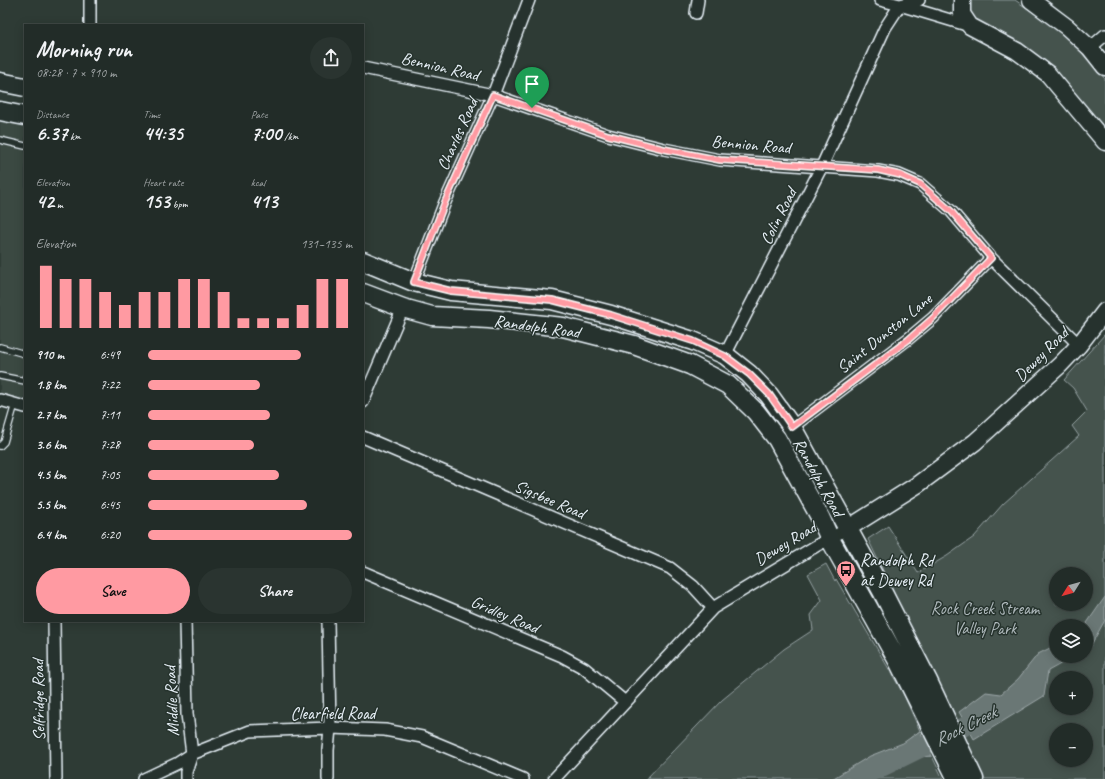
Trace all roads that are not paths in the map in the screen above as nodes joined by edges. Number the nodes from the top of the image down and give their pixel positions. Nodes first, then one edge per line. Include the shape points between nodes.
1 (90, 0) edge
2 (529, 0) edge
3 (698, 0) edge
4 (880, 0) edge
5 (919, 0) edge
6 (962, 0) edge
7 (1031, 0) edge
8 (900, 5) junction
9 (696, 13) dead end
10 (90, 24) edge
11 (970, 26) junction
12 (1105, 35) edge
13 (1090, 48) junction
14 (1105, 67) edge
15 (364, 68) edge
16 (0, 82) edge
17 (24, 87) edge
18 (493, 95) junction
19 (0, 111) edge
20 (24, 116) edge
21 (0, 140) edge
22 (1105, 142) edge
23 (24, 146) edge
24 (822, 166) junction
25 (991, 258) junction
26 (364, 261) edge
27 (414, 282) junction
28 (364, 292) edge
29 (403, 308) junction
30 (1105, 311) edge
31 (1079, 344) junction
32 (0, 347) edge
33 (24, 354) edge
34 (725, 356) junction
35 (0, 376) edge
36 (24, 381) edge
37 (0, 400) edge
38 (364, 400) edge
39 (20, 405) edge
40 (792, 427) junction
41 (364, 437) edge
42 (0, 446) edge
43 (848, 529) junction
44 (830, 539) junction
45 (364, 572) edge
46 (714, 608) junction
47 (54, 622) edge
48 (185, 622) edge
49 (328, 622) edge
50 (625, 702) junction
51 (937, 718) junction
52 (330, 728) junction
53 (192, 754) junction
54 (953, 754) junction
55 (56, 779) edge
56 (144, 779) edge
57 (186, 779) edge
58 (328, 779) edge
59 (523, 779) edge
60 (554, 779) edge
61 (956, 779) edge
62 (974, 779) edge

1 - 10 street
2 - 18 street, Charles Road
3 - 9 street
4 - 8 street
5 - 8 street
6 - 11 street via 962,14
7 - 13 street
8 - 11 street
8 - 24 street, Colin Road via 885,28
11 - 22 street via 1017,51 1048,74
12 - 13 street
13 - 14 street
15 - 18 street, Bennion Road
16 - 17 main road
18 - 24 street, Bennion Road via 608,135 664,149 720,160
18 - 27 street, Charles Road via 445,202
19 - 20 main road
21 - 23 lane
24 - 25 street, Bennion Road via 878,170 900,175 920,184 951,211
24 - 34 street, Colin Road
25 - 31 street, Bennion Road
25 - 40 street, Saint Dunston Lane via 908,340
26 - 27 main road, Randolph Road
27 - 34 main road, Randolph Road via 451,291 552,300 641,324 693,341
28 - 29 main road, Randolph Road
29 - 38 street
29 - 44 main road, Randolph Road via 432,316 563,327 634,345 690,365 728,385 756,412 777,440
30 - 31 street, Dewey Road
31 - 43 street, Dewey Road via 975,442 917,485
32 - 33 lane
34 - 40 main road, Randolph Road via 749,374 769,394
35 - 36 lane
37 - 39 street
39 - 42 lane
40 - 43 main road, Randolph Road
41 - 46 street, Sigsbee Road via 670,568 693,586
43 - 44 street, Dewey Road
43 - 51 main road, Randolph Road via 882,591
44 - 46 street, Dewey Road
44 - 51 main road, Randolph Road via 898,661
45 - 50 street, Gridley Road via 562,656 584,668
46 - 50 street, Dewey Road
47 - 55 street, Selfridge Road
48 - 53 street, Middle Road via 187,714
49 - 52 street
50 - 60 street, Dewey Road
51 - 54 main road, Randolph Road
52 - 53 street, Clearfield Road via 250,731
52 - 58 street
52 - 59 street, Clearfield Road via 385,730 422,737
53 - 56 street, Clearfield Road via 178,764
53 - 57 street, Middle Road
54 - 61 main road, Randolph Road
54 - 62 main road, Randolph Road

